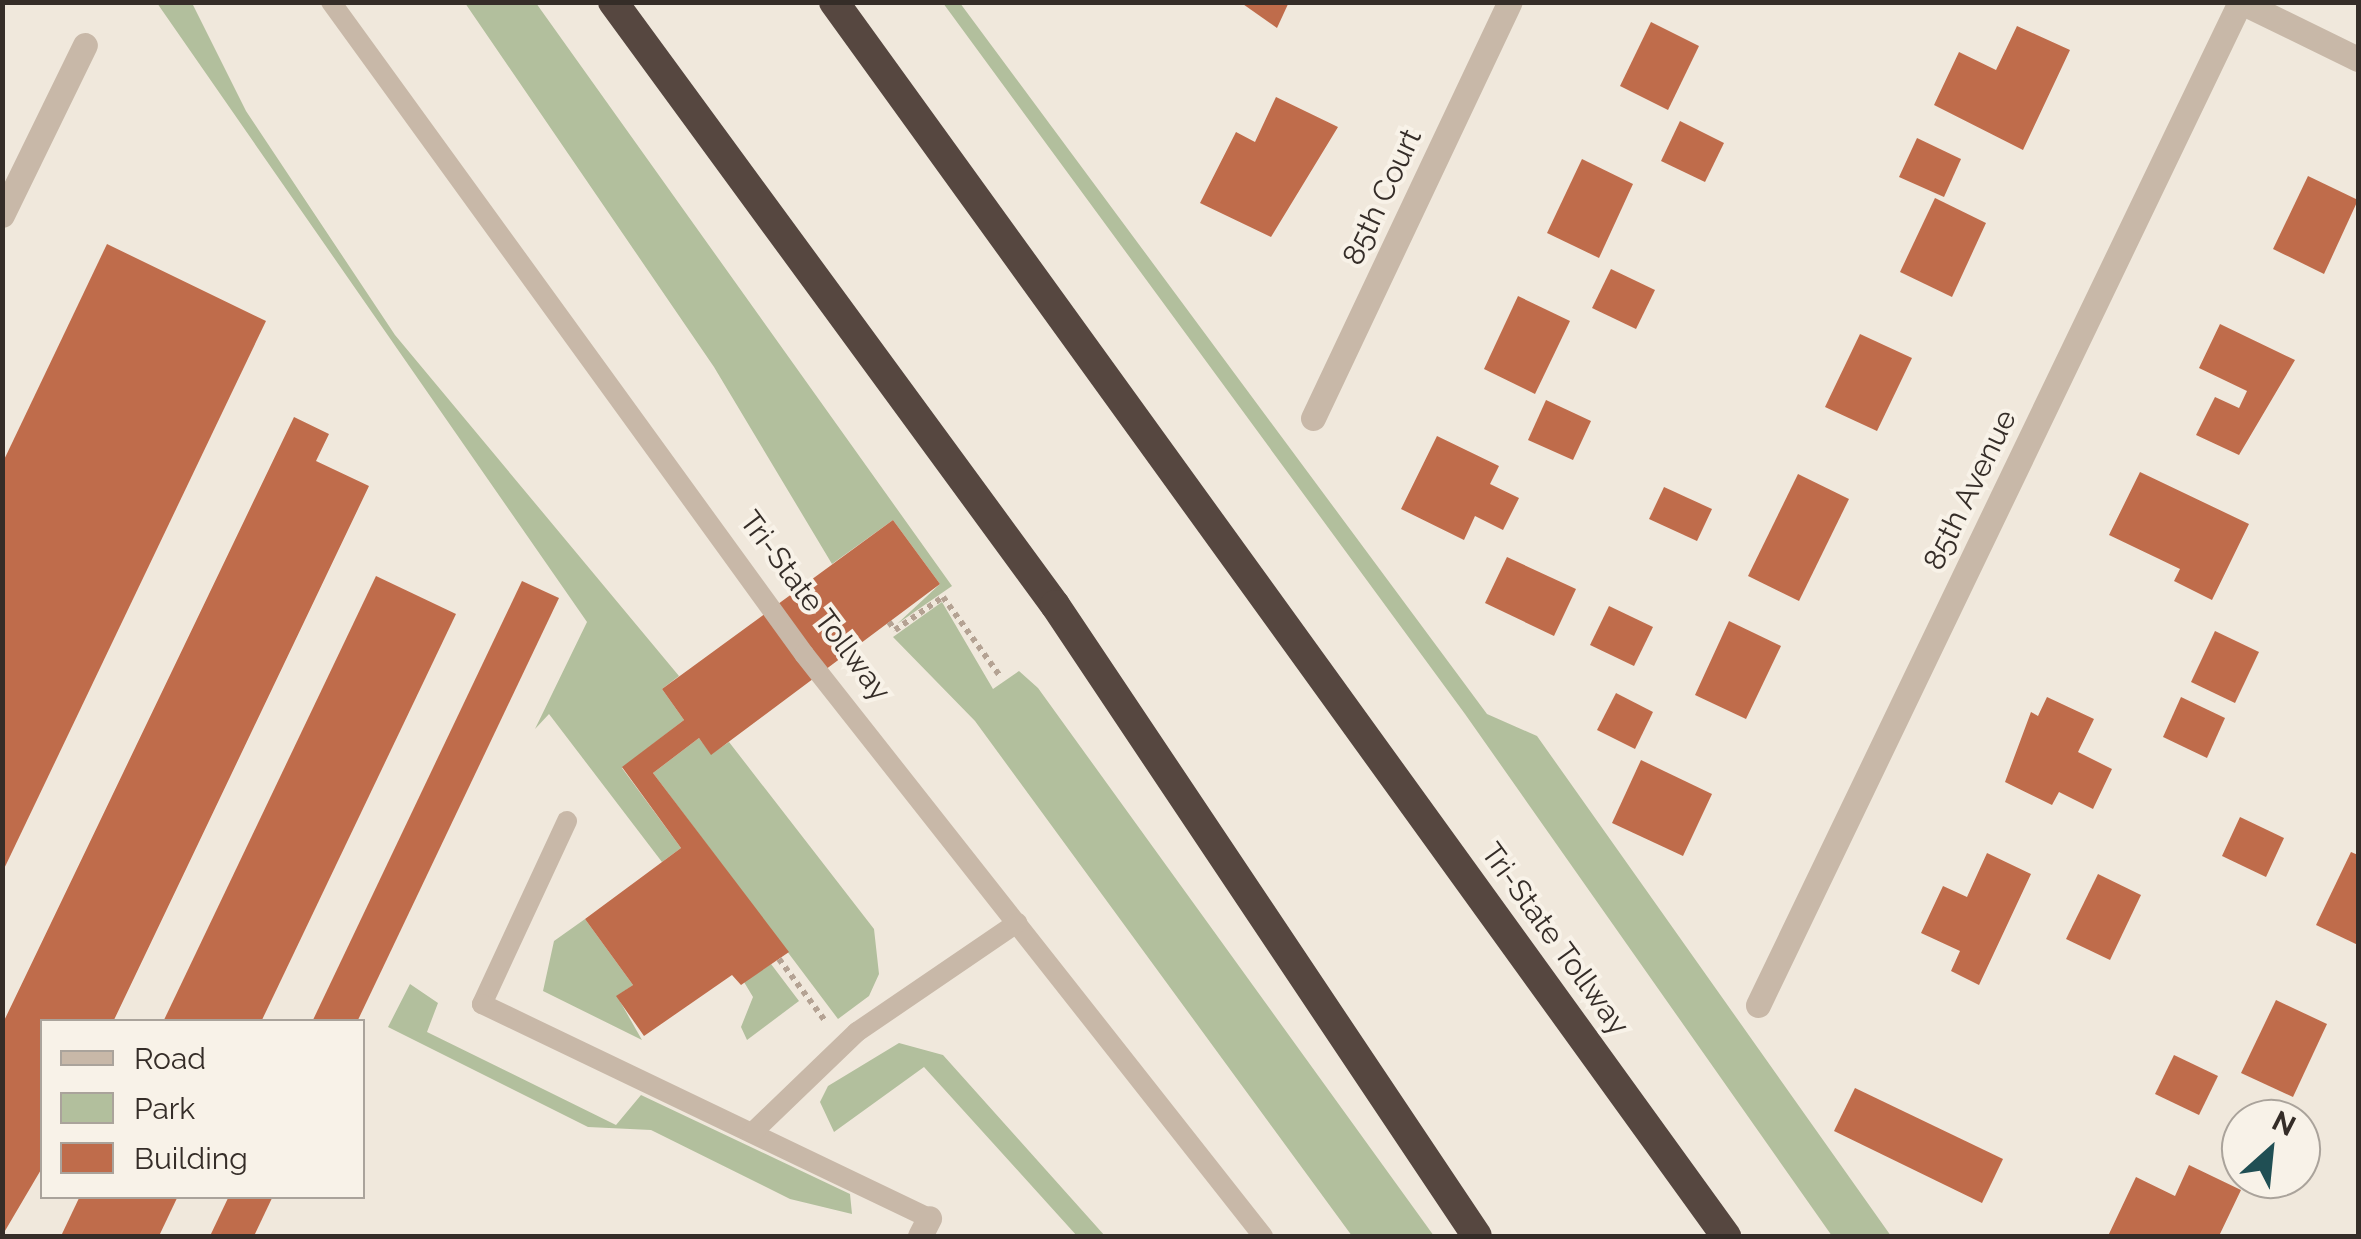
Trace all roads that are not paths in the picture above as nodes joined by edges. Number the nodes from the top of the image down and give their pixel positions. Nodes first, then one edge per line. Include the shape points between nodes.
1 (331, 2) edge
2 (613, 2) edge
3 (834, 2) edge
4 (1510, 2) edge
5 (2240, 2) edge
6 (85, 44) dead end
7 (2358, 58) edge
8 (2, 215) edge
9 (1313, 418) dead end
10 (568, 821) dead end
11 (1017, 923) junction
12 (1758, 1005) dead end
13 (752, 1134) junction
14 (925, 1227) edge
15 (1263, 1236) edge
16 (1477, 1236) edge
17 (1726, 1236) edge

1 - 11 lane, Tri-State Tollway via 804,654
2 - 16 highway via 1055,605
3 - 17 highway, Tri-State Tollway
4 - 9 street, 85th Court
5 - 7 street
5 - 12 street, 85th Avenue
6 - 8 street
10 - 13 lane via 482,1004
11 - 13 lane via 843,1045
11 - 15 lane, Tri-State Tollway
13 - 14 lane

